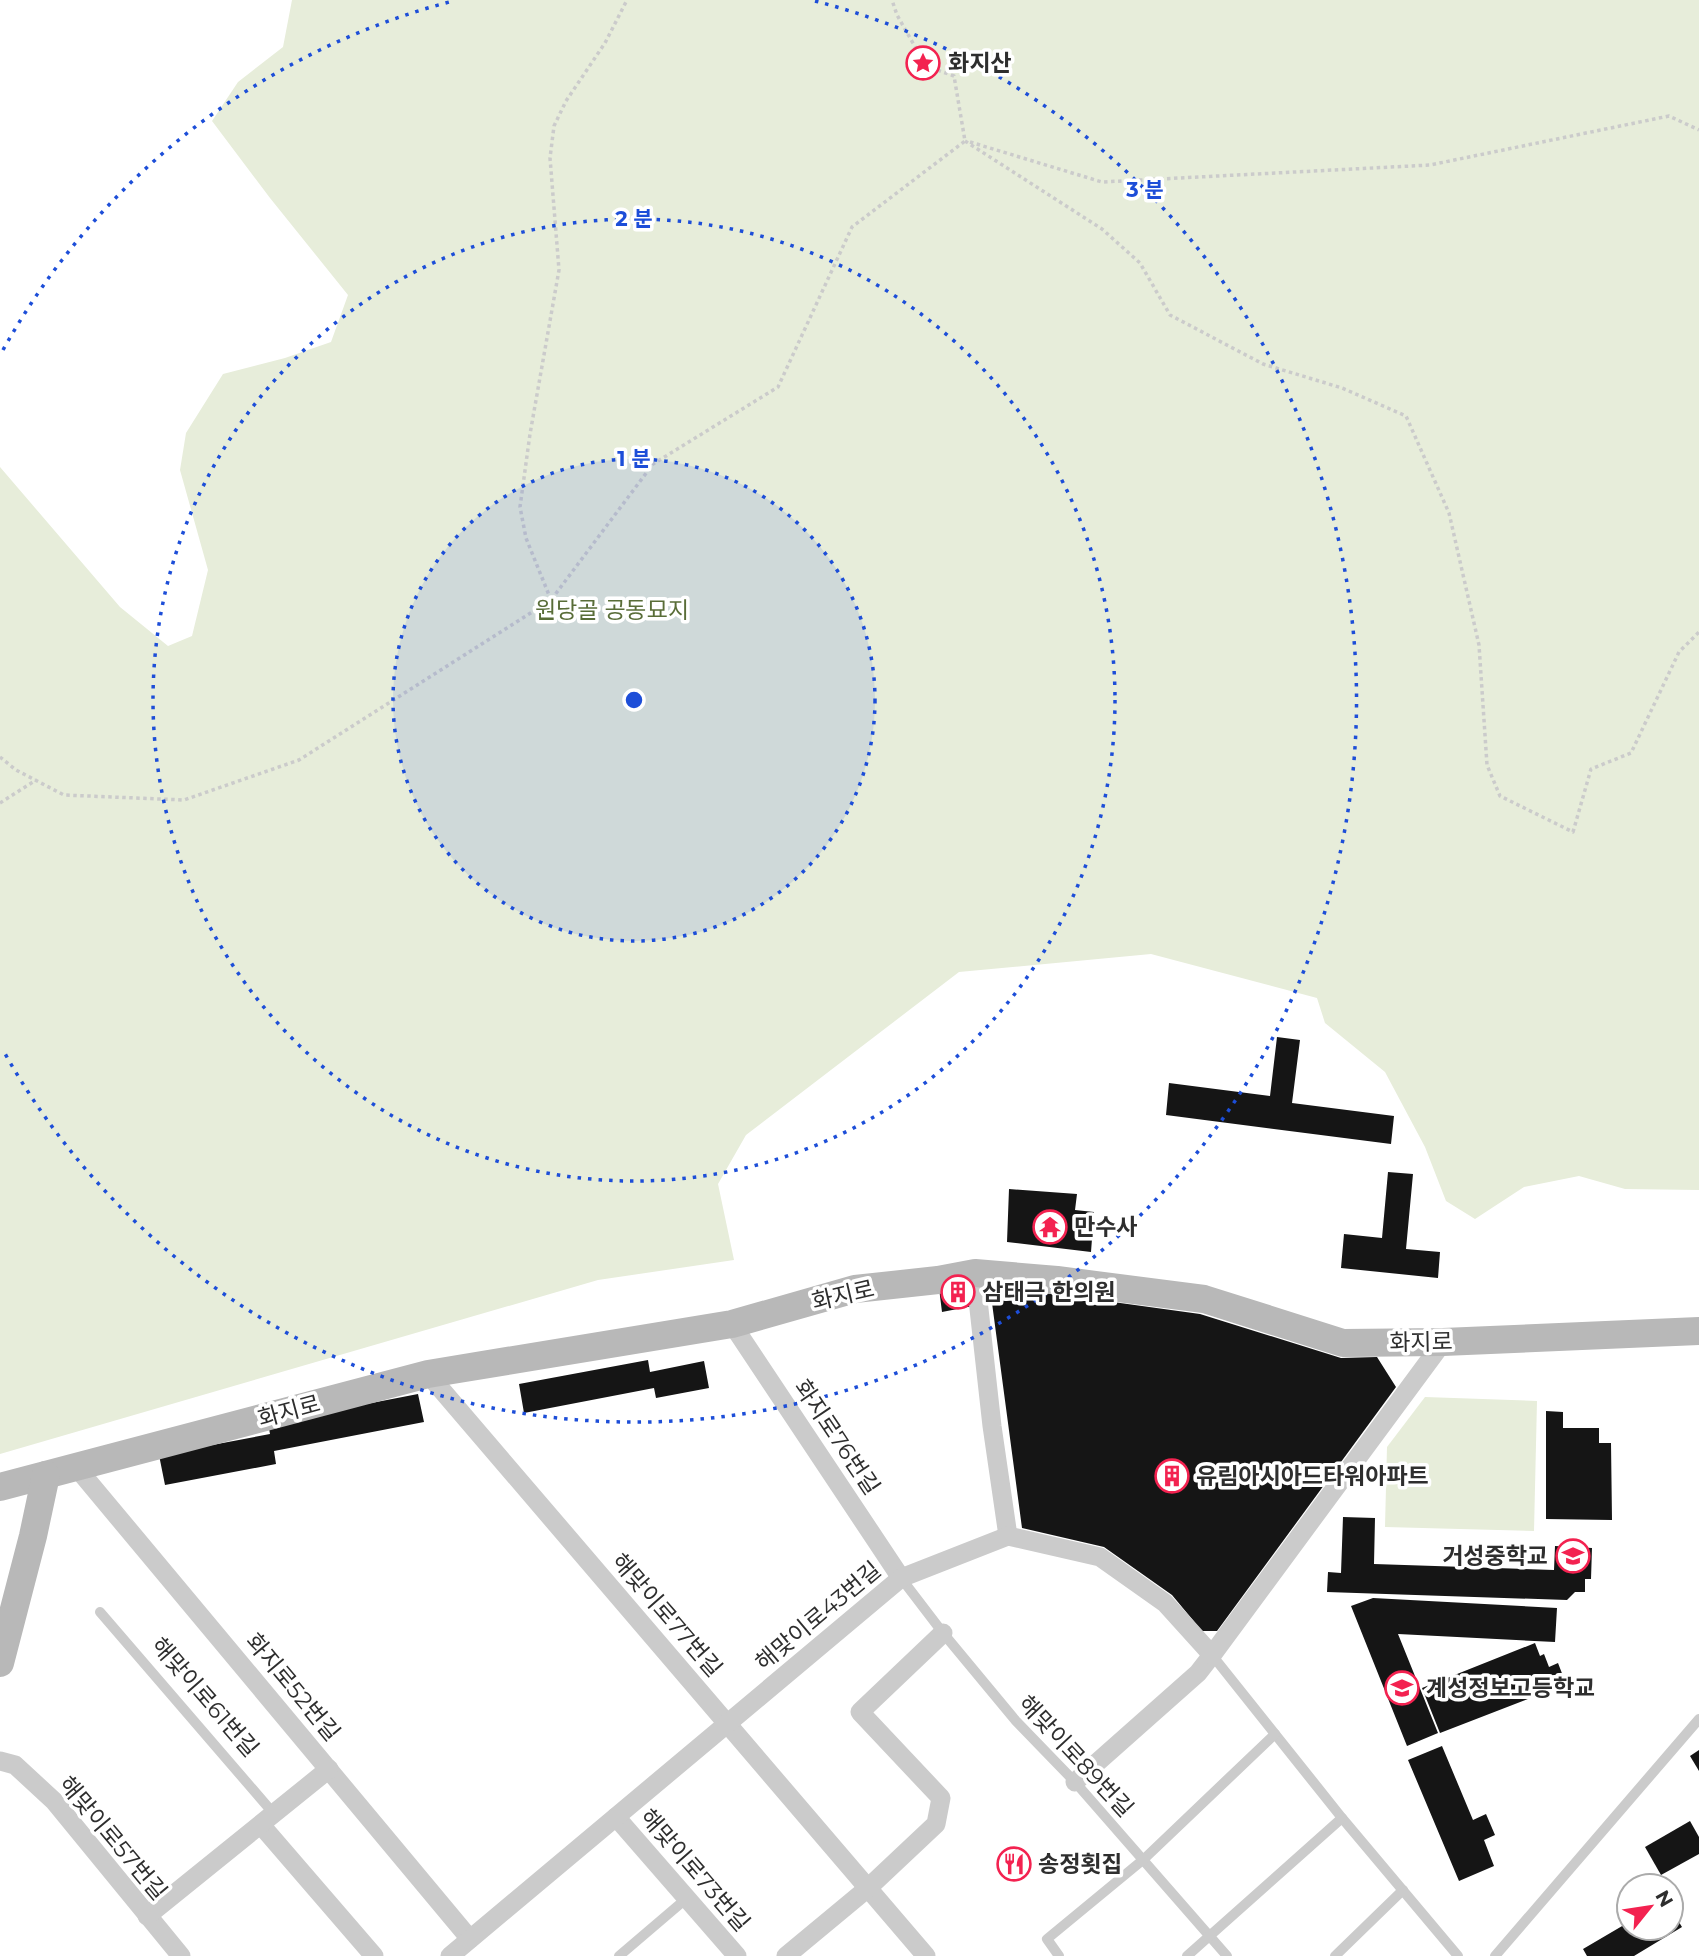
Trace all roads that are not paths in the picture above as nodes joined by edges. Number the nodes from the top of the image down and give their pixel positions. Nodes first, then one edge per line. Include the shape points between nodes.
1 (975, 1273) junction
2 (732, 1324) junction
3 (1699, 1331) edge
4 (1443, 1342) junction
5 (428, 1374) junction
6 (77, 1468) junction
7 (46, 1475) junction
8 (0, 1487) edge
9 (1008, 1535) junction
10 (901, 1578) junction
11 (100, 1612) dead end
12 (943, 1633) junction
13 (1212, 1655) junction
14 (0, 1663) edge
15 (1699, 1719) edge
16 (727, 1724) junction
17 (1275, 1734) junction
18 (0, 1761) edge
19 (329, 1769) junction
20 (1075, 1782) junction
21 (616, 1817) junction
22 (1342, 1818) junction
23 (267, 1820) junction
24 (1144, 1860) junction
25 (868, 1888) junction
26 (1404, 1890) junction
27 (687, 1898) junction
28 (147, 1916) junction
29 (1210, 1936) junction
30 (470, 1939) junction
31 (181, 1956) edge
32 (374, 1956) edge
33 (450, 1956) edge
34 (619, 1956) edge
35 (737, 1956) edge
36 (786, 1956) edge
37 (926, 1956) edge
38 (1059, 1956) edge
39 (1187, 1956) edge
40 (1227, 1956) edge
41 (1335, 1956) edge
42 (1458, 1956) edge
43 (1495, 1956) edge

1 - 2 street, 화지로 via 855,1289
1 - 4 street, 화지로 via 1203,1299 1343,1342
1 - 9 street
2 - 5 street, 화지로
2 - 10 street, 화지로76번길
3 - 4 street, 화지로
4 - 13 street
5 - 6 street, 화지로
5 - 16 street, 해맞이로77번길
6 - 7 street, 화지로
6 - 19 street, 화지로52번길
7 - 8 street, 화지로
7 - 14 street
9 - 10 street, 해맞이로43번길
9 - 13 street via 1100,1557 1165,1603
10 - 12 lane, 해맞이로89번길
10 - 16 street, 해맞이로43번길
11 - 23 lane, 해맞이로61번길
12 - 20 lane, 해맞이로89번길 via 1016,1721
12 - 25 street via 860,1712 941,1798 936,1824
13 - 17 lane
13 - 20 street via 1198,1673
15 - 43 lane
16 - 21 street, 해맞이로43번길
16 - 25 street, 해맞이로77번길
17 - 22 lane
17 - 24 lane
18 - 28 street, 해맞이로57번길 via 15,1765 54,1801
19 - 23 street
19 - 30 street, 화지로52번길
20 - 24 lane, 해맞이로89번길
21 - 27 street, 해맞이로73번길
21 - 30 street, 해맞이로43번길
22 - 26 lane
22 - 29 lane
23 - 28 street
23 - 32 street, 해맞이로61번길
24 - 29 lane, 해맞이로89번길
24 - 38 lane via 1048,1939
25 - 36 street
25 - 37 street, 해맞이로77번길
26 - 41 lane
26 - 42 lane
27 - 34 lane
27 - 35 street, 해맞이로73번길
28 - 31 street, 해맞이로57번길
29 - 39 lane
29 - 40 lane, 해맞이로89번길
30 - 33 street, 해맞이로43번길

